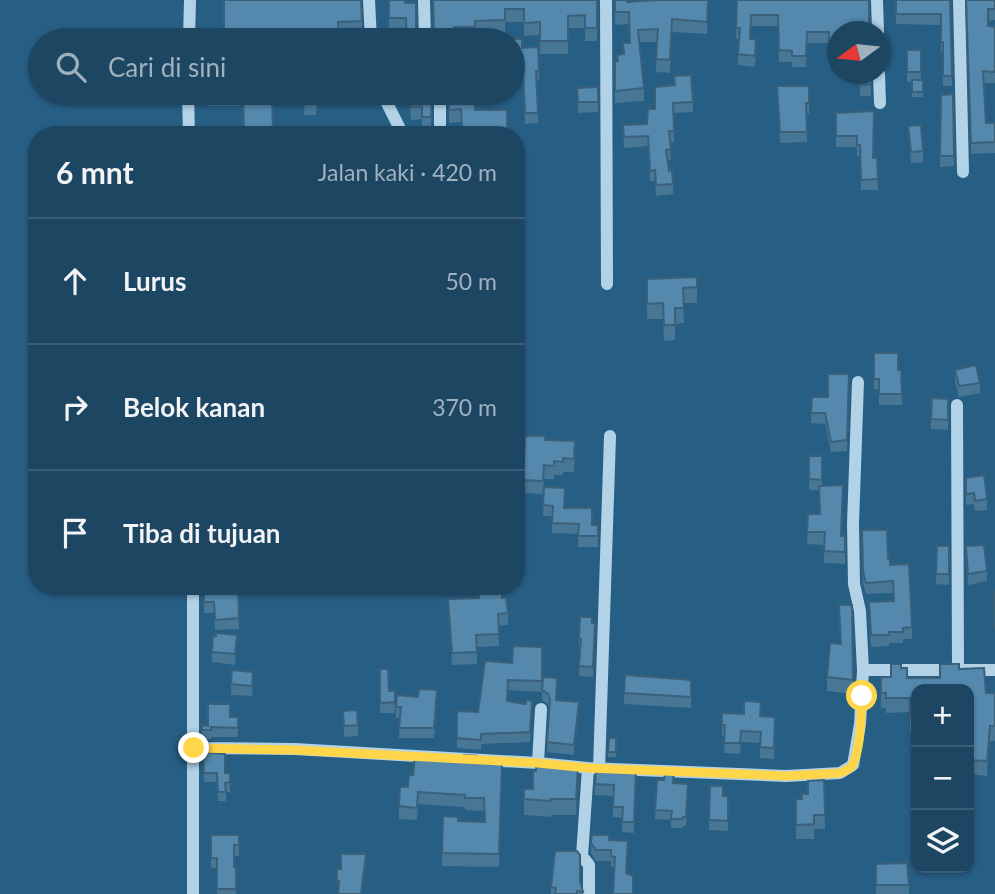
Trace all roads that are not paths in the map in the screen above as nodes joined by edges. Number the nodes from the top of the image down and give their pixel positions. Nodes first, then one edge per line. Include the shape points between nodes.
1 (190, 0) edge
2 (369, 0) edge
3 (424, 0) edge
4 (606, 0) edge
5 (877, 0) edge
6 (959, 0) edge
7 (877, 21) edge
8 (189, 28) edge
9 (370, 28) edge
10 (425, 28) edge
11 (879, 84) edge
12 (880, 103) dead end
13 (188, 105) edge
14 (388, 105) edge
15 (440, 105) edge
16 (189, 126) edge
17 (398, 126) edge
18 (440, 126) edge
19 (963, 172) dead end
20 (607, 284) dead end
21 (858, 383) dead end
22 (957, 405) dead end
23 (610, 436) dead end
24 (193, 595) edge
25 (958, 669) junction
26 (863, 670) junction
27 (995, 670) edge
28 (541, 709) dead end
29 (194, 748) junction
30 (538, 763) junction
31 (594, 768) junction
32 (193, 894) edge
33 (589, 894) edge

1 - 8 street
2 - 9 street
3 - 10 street
4 - 20 street
5 - 7 street
6 - 19 street
11 - 12 street
13 - 16 street
14 - 17 street
15 - 18 street
21 - 26 street via 853,524
22 - 25 street
23 - 31 street
24 - 29 street
25 - 26 street
25 - 27 street
26 - 31 street via 860,724 853,765 847,771 786,776
28 - 30 street
29 - 30 street
29 - 32 street
30 - 31 street
31 - 33 street via 582,856 589,865

